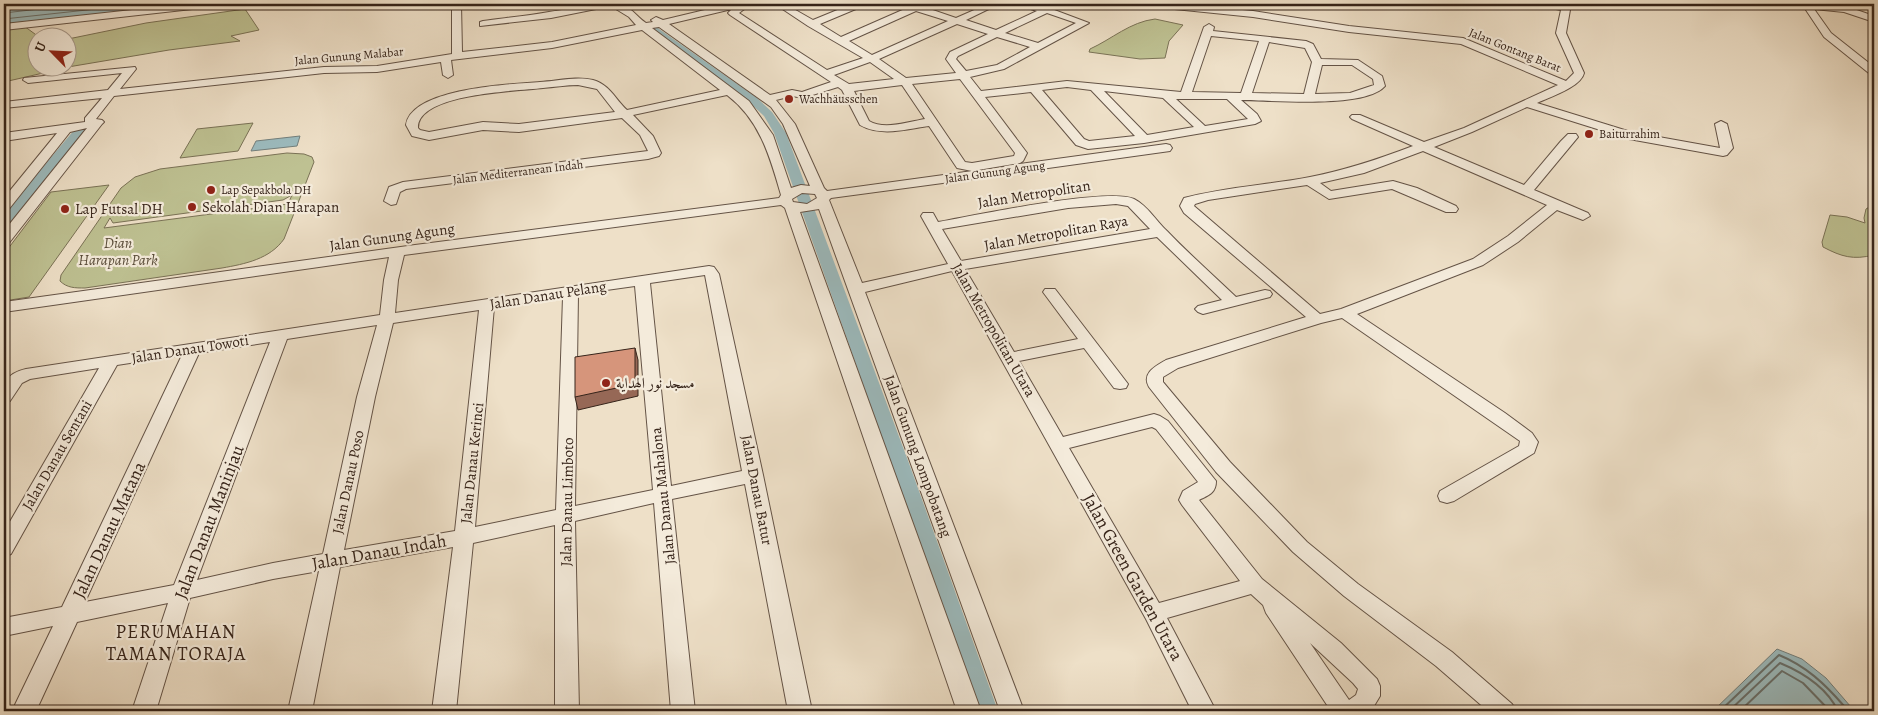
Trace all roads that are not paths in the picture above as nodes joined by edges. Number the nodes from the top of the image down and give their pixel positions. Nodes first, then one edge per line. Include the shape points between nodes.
1 (210, 4) edge
2 (456, 4) edge
3 (608, 4) edge
4 (614, 4) edge
5 (734, 4) edge
6 (749, 4) edge
7 (779, 4) edge
8 (860, 4) edge
9 (904, 4) edge
10 (927, 4) edge
11 (995, 4) edge
12 (1024, 4) edge
13 (1155, 4) edge
14 (1544, 4) edge
15 (1806, 4) edge
16 (845, 6) edge
17 (1567, 6) edge
18 (916, 8) junction
19 (1046, 10) junction
20 (634, 15) junction
21 (1874, 19) edge
22 (957, 20) junction
23 (663, 23) junction
24 (483, 24) dead end
25 (811, 24) junction
26 (4, 26) edge
27 (646, 26) junction
28 (996, 33) junction
29 (1265, 39) junction
30 (840, 41) junction
31 (1039, 47) junction
32 (452, 57) junction
33 (870, 59) junction
34 (1857, 59) junction
35 (1874, 61) edge
36 (1317, 62) junction
37 (1874, 72) edge
38 (826, 74) junction
39 (448, 75) dead end
40 (964, 75) junction
41 (28, 80) dead end
42 (906, 82) junction
43 (1567, 85) junction
44 (842, 86) junction
45 (1093, 86) junction
46 (1034, 88) junction
47 (726, 89) junction
48 (112, 93) junction
49 (977, 94) junction
50 (1166, 95) junction
51 (1185, 95) junction
52 (1230, 96) junction
53 (1246, 96) junction
54 (1309, 97) junction
55 (772, 102) junction
56 (1529, 104) junction
57 (4, 105) edge
58 (623, 114) junction
59 (1356, 117) dead end
60 (930, 122) junction
61 (94, 123) junction
62 (1721, 124) dead end
63 (66, 130) junction
64 (1203, 130) junction
65 (4, 137) edge
66 (1572, 137) dead end
67 (1144, 139) junction
68 (1424, 146) junction
69 (1166, 148) dead end
70 (1308, 181) junction
71 (1525, 192) junction
72 (819, 196) junction
73 (390, 200) dead end
74 (790, 200) junction
75 (1556, 204) junction
76 (4, 206) edge
77 (1450, 208) dead end
78 (1584, 216) dead end
79 (932, 221) joint
80 (1160, 232) junction
81 (4, 240) edge
82 (397, 252) junction
83 (957, 266) junction
84 (709, 270) joint
85 (642, 280) junction
86 (855, 283) junction
87 (571, 292) junction
88 (1050, 292) dead end
89 (1265, 294) dead end
90 (1232, 302) junction
91 (488, 304) junction
92 (4, 307) edge
93 (1203, 309) dead end
94 (1346, 313) junction
95 (387, 318) junction
96 (1317, 319) junction
97 (280, 336) junction
98 (1088, 342) junction
99 (193, 349) junction
100 (1008, 358) junction
101 (111, 361) junction
102 (1120, 384) dead end
103 (4, 398) edge
104 (1059, 444) junction
105 (754, 475) junction
106 (663, 495) junction
107 (1447, 496) dead end
108 (565, 516) junction
109 (464, 537) junction
110 (4, 549) edge
111 (332, 560) junction
112 (1261, 591) junction
113 (182, 592) junction
114 (1154, 613) junction
115 (70, 615) junction
116 (4, 627) edge
117 (24, 711) edge
118 (144, 711) edge
119 (300, 711) edge
120 (444, 711) edge
121 (567, 711) edge
122 (683, 711) edge
123 (800, 711) edge
124 (969, 711) edge
125 (1012, 711) edge
126 (1204, 711) edge
127 (1344, 711) edge
128 (1349, 711) edge
129 (1504, 711) edge

1 - 26 street
2 - 32 street
3 - 24 street
4 - 20 street
5 - 23 street
6 - 38 street via 733,13
7 - 25 street
8 - 16 street
9 - 18 street
10 - 18 street
11 - 22 street
12 - 19 street
13 - 43 street, Jalan Gontang Barat via 1463,42
14 - 17 street
15 - 21 street via 1845,9
15 - 34 street via 1827,36
16 - 25 street
17 - 43 street via 1561,33 1579,73
18 - 22 street
18 - 30 street
19 - 28 street
19 - 31 street via 1084,23
20 - 23 street
20 - 27 street via 635,20
22 - 28 street
22 - 33 street
23 - 27 street
23 - 55 street, Jalan Gunung Lompobatang
25 - 30 street
27 - 32 street, Jalan Gunung Malabar via 552,45
27 - 47 street
28 - 31 street
28 - 40 street via 952,57
29 - 36 street via 1307,44
29 - 51 street via 1208,30
29 - 53 street
30 - 33 street
31 - 40 street via 994,70
32 - 39 street
32 - 48 street, Jalan Gunung Malabar via 377,69 324,70
33 - 38 street
33 - 42 street
34 - 35 street
34 - 37 street
36 - 54 street
36 - 54 street via 1349,61 1358,64 1378,78 1380,86 1347,96
38 - 44 street
40 - 42 street
40 - 49 street
41 - 48 street via 131,69
42 - 44 street
42 - 60 street
43 - 56 street
44 - 55 street via 803,95 801,99
44 - 60 street via 867,126 881,128
45 - 46 street via 1067,84
45 - 50 street
45 - 67 street
46 - 49 street
46 - 67 street via 1083,144
47 - 58 street via 685,102 666,103
47 - 74 street via 745,103 766,132
48 - 57 street, Jalan Gunung Malabar
48 - 61 street
49 - 60 street via 1021,153 1018,160 961,166
50 - 51 street
50 - 64 street
51 - 52 street
52 - 53 street
52 - 64 street via 1255,121
53 - 54 street
55 - 72 street, Jalan Gunung Lompobatang via 789,124
56 - 62 street via 1629,135 1723,152 1727,148
56 - 68 street
58 - 58 street via 605,90 596,84 570,83 479,92 439,102 417,113 412,128 416,133 429,136 483,126 519,128
58 - 73 street, Jalan Mediterranean Indah via 646,134 655,153 403,186 395,188
59 - 68 street
61 - 63 street
61 - 81 street
63 - 65 street
63 - 76 street
64 - 67 street
66 - 71 street
68 - 70 street via 1360,170
68 - 71 street
69 - 72 street, Jalan Gunung Agung
70 - 77 street via 1329,195 1394,185
70 - 96 street via 1198,198 1189,201 1187,206
71 - 75 street
72 - 74 street via 808,208
72 - 74 street via 801,188
72 - 86 street, Jalan Gunung Lompobatang
74 - 82 street, Jalan Gunung Agung
74 - 124 street
75 - 78 street
75 - 94 street via 1478,262
79 - 80 street, Jalan Metropolitan via 1112,199 1136,206
79 - 83 street, Jalan Metropolitan Utara
80 - 83 street, Jalan Metropolitan Raya
80 - 90 street
82 - 92 street, Jalan Gunung Agung
82 - 95 street, Jalan Danau Poso via 390,280
83 - 86 street, Jalan Metropolitan Raya via 910,275 891,283
83 - 100 street, Jalan Metropolitan Utara
84 - 85 street, Jalan Danau Pelang
84 - 105 street, Jalan Danau Batur
85 - 87 street, Jalan Danau Pelang
85 - 106 street, Jalan Danau Mahalona
86 - 125 street, Jalan Gunung Lompobatang
87 - 91 street, Jalan Danau Pelang
87 - 108 street, Jalan Danau Limboto
88 - 98 street
89 - 90 street
90 - 93 street
91 - 95 street, Jalan Danau Pelang
91 - 109 street, Jalan Danau Kerinci
94 - 96 street
94 - 107 street via 1499,417 1529,442 1528,449
95 - 97 street, Jalan Danau Towoti
95 - 111 street, Jalan Danau Poso via 366,397
96 - 129 street via 1172,364 1159,371 1155,383 1223,467 1300,547 1351,590 1444,659
97 - 99 street, Jalan Danau Towoti
97 - 113 street, Jalan Danau Maninjau
98 - 100 street
98 - 102 street
99 - 101 street, Jalan Danau Towoti
99 - 115 street, Jalan Danau Matana
100 - 104 street, Jalan Metropolitan Utara
101 - 103 street, Jalan Danau Towoti via 21,375
101 - 110 street, Jalan Danau Sentani
104 - 112 street via 1158,421 1207,481 1207,487 1190,496 1189,500
104 - 114 street, Jalan Green Garden Utara
105 - 106 street, Jalan Danau Indah
105 - 123 street, Jalan Danau Batur
106 - 108 street, Jalan Danau Indah
106 - 122 street, Jalan Danau Mahalona
108 - 109 street, Jalan Danau Indah
108 - 121 street, Jalan Danau Limboto
109 - 111 street, Jalan Danau Indah
109 - 120 street, Jalan Danau Kerinci
111 - 113 street, Jalan Danau Indah
111 - 119 street, Jalan Danau Poso
112 - 114 street
112 - 127 street
112 - 128 street via 1339,656 1369,686 1366,703
113 - 115 street, Jalan Danau Indah
113 - 118 street, Jalan Danau Maninjau
114 - 126 street, Jalan Green Garden Utara
115 - 116 street, Jalan Danau Indah
115 - 117 street, Jalan Danau Matana

